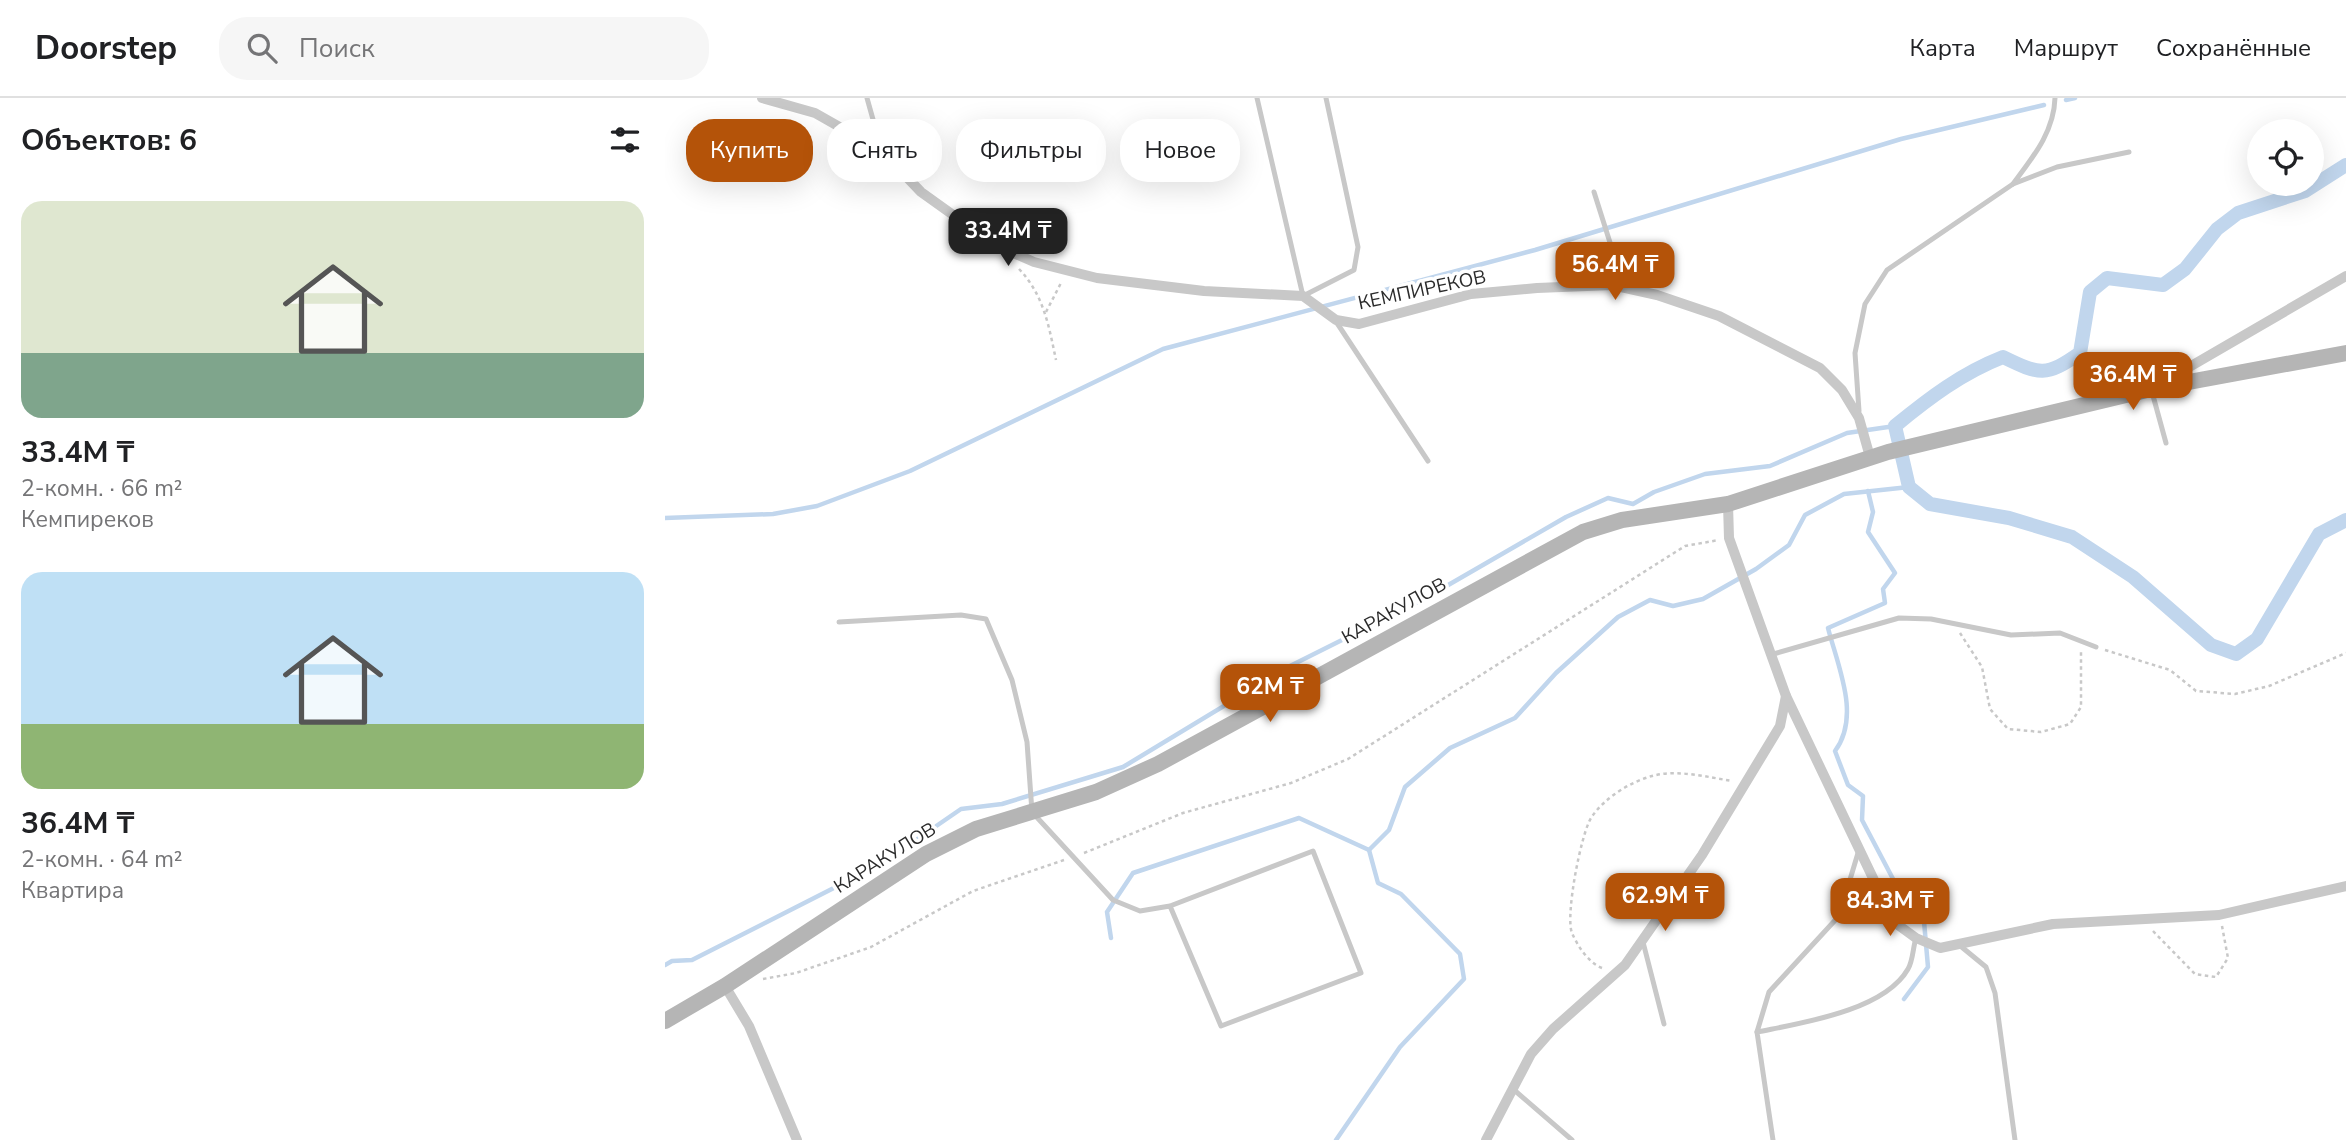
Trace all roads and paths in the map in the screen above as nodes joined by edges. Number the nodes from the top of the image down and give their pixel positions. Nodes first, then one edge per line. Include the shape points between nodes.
1 (762, 98) edge
2 (867, 98) edge
3 (1257, 98) edge
4 (1326, 98) edge
5 (2055, 98) edge
6 (873, 119) edge
7 (827, 120) edge
8 (2129, 152) dead end
9 (911, 182) edge
10 (2013, 184) junction
11 (1594, 192) dead end
12 (1012, 262) dead end
13 (1077, 273) junction
14 (2346, 276) edge
15 (1612, 285) junction
16 (1306, 298) junction
17 (1047, 312) junction
18 (1332, 317) junction
19 (2346, 353) edge
20 (1056, 360) dead end
21 (2151, 389) junction
22 (1859, 418) junction
23 (2166, 443) dead end
24 (1870, 457) junction
25 (1428, 461) dead end
26 (1728, 504) junction
27 (1729, 538) junction
28 (839, 622) dead end
29 (1955, 624) junction
30 (2081, 641) junction
31 (2096, 646) joint
32 (2346, 653) edge
33 (1770, 655) junction
34 (1786, 696) junction
35 (1745, 784) junction
36 (1032, 812) junction
37 (1859, 850) junction
38 (1074, 857) junction
39 (2346, 886) edge
40 (1170, 906) junction
41 (2219, 915) junction
42 (2140, 918) junction
43 (1916, 938) junction
44 (1642, 939) junction
45 (1958, 944) junction
46 (1615, 973) junction
47 (761, 980) dead end
48 (725, 986) junction
49 (665, 1021) edge
50 (1664, 1024) dead end
51 (1757, 1032) junction
52 (1513, 1089) junction
53 (797, 1140) edge
54 (1486, 1140) edge
55 (1572, 1140) edge
56 (1773, 1140) edge
57 (2015, 1140) edge

1 - 7 street
2 - 6 lane
3 - 16 lane
4 - 16 lane via 1358,247 1354,270
5 - 10 lane via 2055,118
8 - 10 lane via 2057,167
9 - 13 street via 995,245
10 - 22 lane via 1887,270 1872,292 1865,304 1855,353
11 - 15 lane via 1613,252
12 - 17 path via 1029,280
13 - 16 street via 1204,291
13 - 17 path via 1059,284
14 - 21 street
15 - 18 street, КЕМПИРЕКОВ via 1471,294 1359,324
15 - 22 street, КЕМПИРЕКОВ via 1719,316 1820,368 1842,390
16 - 18 street
17 - 20 path
18 - 25 lane
19 - 21 main road, КАРАКУЛОВ
21 - 23 lane
21 - 24 main road, КАРАКУЛОВ
22 - 24 street, КЕМПИРЕКОВ
24 - 26 main road, КАРАКУЛОВ
26 - 27 street
26 - 36 main road, КАРАКУЛОВ via 1622,520 1583,531 1158,764 1096,792
27 - 33 street
27 - 38 path via 1685,545 1347,759 1291,783 1183,813
28 - 36 lane via 961,615 986,619 1012,680 1027,742
29 - 30 lane via 2011,635 2060,633
29 - 30 path via 1982,667 1990,709 2008,729 2041,732 2070,724 2081,708
29 - 33 lane via 1899,618
30 - 31 lane
31 - 32 path via 2170,670 2196,691 2235,694 2269,686
33 - 34 street
34 - 35 street via 1780,726
34 - 37 street
35 - 44 street
35 - 46 path via 1693,774 1653,776 1611,796 1590,819 1574,872 1571,931 1591,964
36 - 38 lane
36 - 48 main road, КАРАКУЛОВ via 976,829 926,854
37 - 43 street via 1894,922
37 - 51 lane via 1839,916 1769,992
38 - 40 lane via 1114,900 1140,911
38 - 47 path via 973,891 871,947
39 - 41 street
40 - 40 lane via 1313,851 1361,973 1221,1027
41 - 42 street
41 - 42 path via 2228,958 2216,977 2195,974
42 - 45 street via 2053,924
43 - 45 street via 1940,948
43 - 51 lane via 1909,968 1890,991 1823,1019
44 - 46 street
44 - 50 lane
45 - 57 lane via 1986,967 1995,993
46 - 52 street via 1531,1054
48 - 49 main road, КАРАКУЛОВ
48 - 53 street via 749,1026
51 - 56 lane
52 - 54 street
52 - 55 lane

